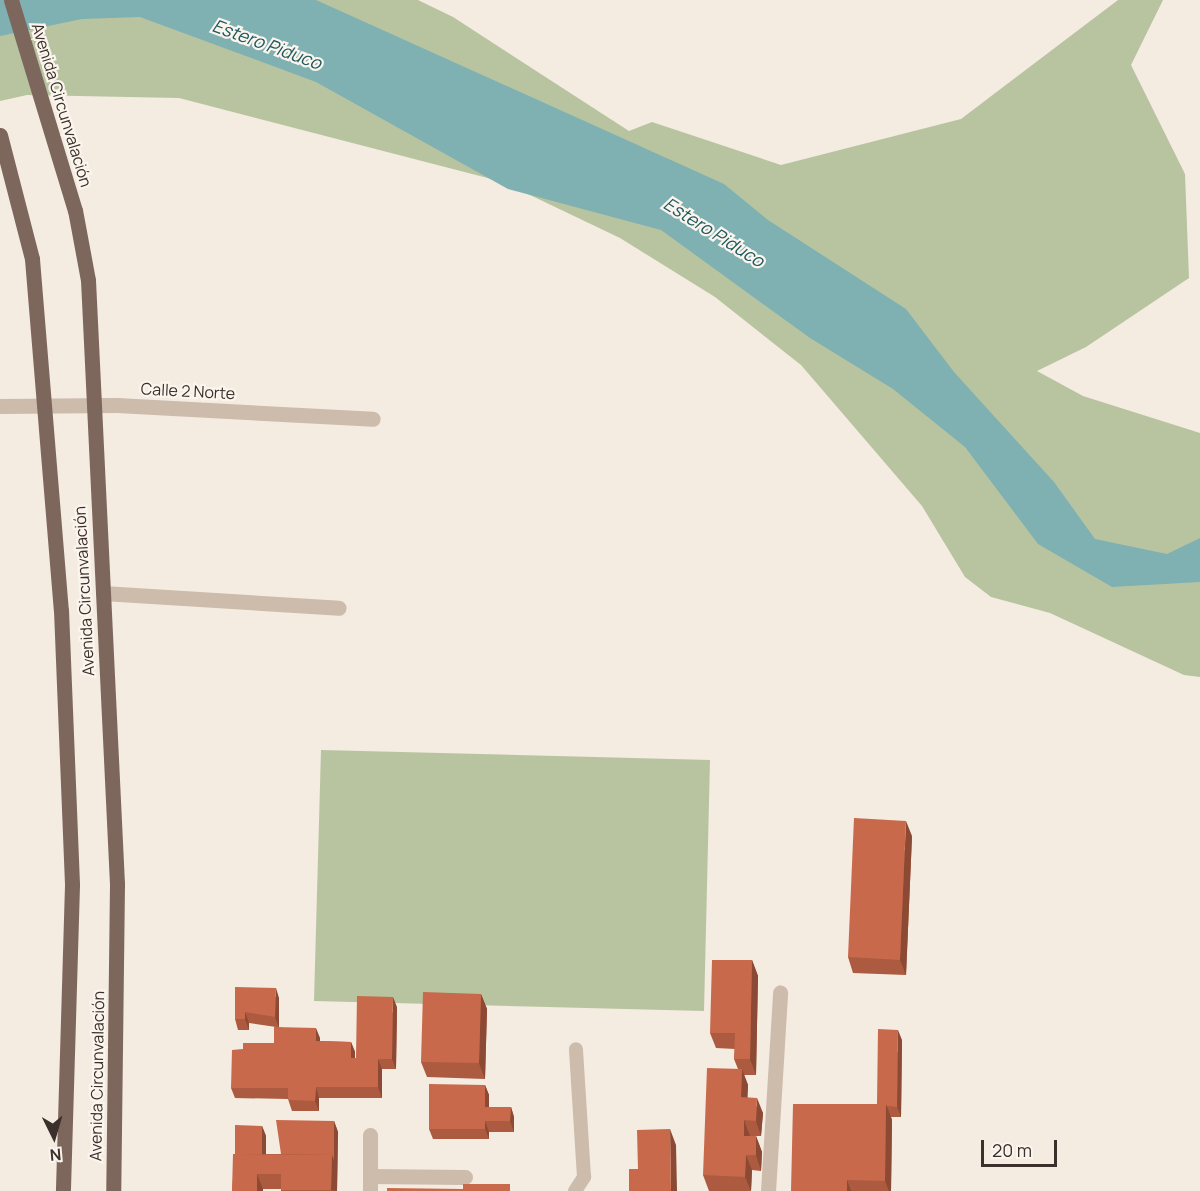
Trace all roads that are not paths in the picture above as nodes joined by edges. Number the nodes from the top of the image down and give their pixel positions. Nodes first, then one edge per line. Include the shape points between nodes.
1 (11, 0) edge
2 (0, 135) edge
3 (93, 405) junction
4 (0, 406) edge
5 (45, 407) junction
6 (373, 419) dead end
7 (104, 593) junction
8 (339, 608) dead end
9 (780, 992) dead end
10 (576, 1049) dead end
11 (370, 1135) dead end
12 (465, 1177) dead end
13 (370, 1184) edge
14 (63, 1191) edge
15 (113, 1191) edge
16 (575, 1191) edge
17 (768, 1191) edge

1 - 3 main road, Avenida Circunvalación via 75,210 88,280
2 - 5 main road, Avenida Circunvalación via 32,259
3 - 5 street, Calle 2 Norte
3 - 6 street, Calle 2 Norte
3 - 7 main road, Avenida Circunvalación
4 - 5 street, Calle 2 Norte
5 - 14 main road, Avenida Circunvalación via 61,610 72,885
7 - 8 street
7 - 15 main road, Avenida Circunvalación via 117,884
9 - 17 street
10 - 16 lane via 584,1177
11 - 13 street
12 - 13 street

